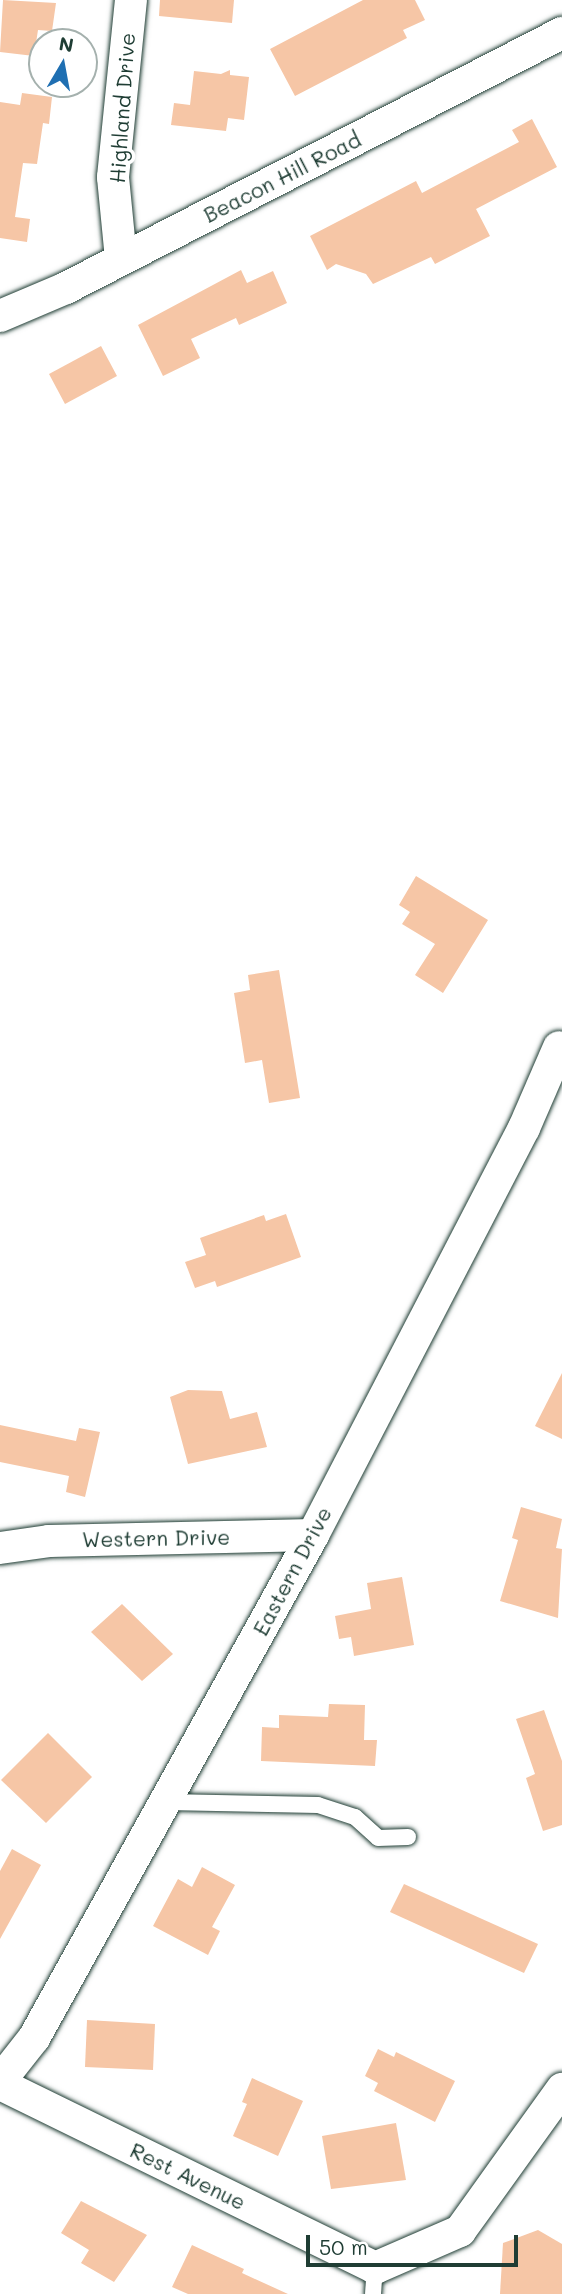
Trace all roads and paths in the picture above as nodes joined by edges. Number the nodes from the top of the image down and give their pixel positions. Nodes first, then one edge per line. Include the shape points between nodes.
1 (131, 0) edge
2 (562, 33) edge
3 (121, 259) junction
4 (0, 316) edge
5 (559, 1047) dead end
6 (313, 1535) junction
7 (0, 1548) edge
8 (166, 1802) junction
9 (408, 1837) dead end
10 (0, 2083) edge
11 (562, 2089) edge
12 (374, 2281) edge

1 - 3 street, Highland Drive via 113,177
2 - 3 street, Beacon Hill Road
3 - 4 street, Beacon Hill Road
5 - 6 street, Eastern Drive via 524,1128
6 - 7 street, Western Drive via 49,1541
6 - 8 street, Eastern Drive
8 - 9 lane via 318,1805 355,1817 378,1838
8 - 10 street, Eastern Drive via 34,2038
10 - 12 street, Rest Avenue
11 - 12 street via 460,2231

